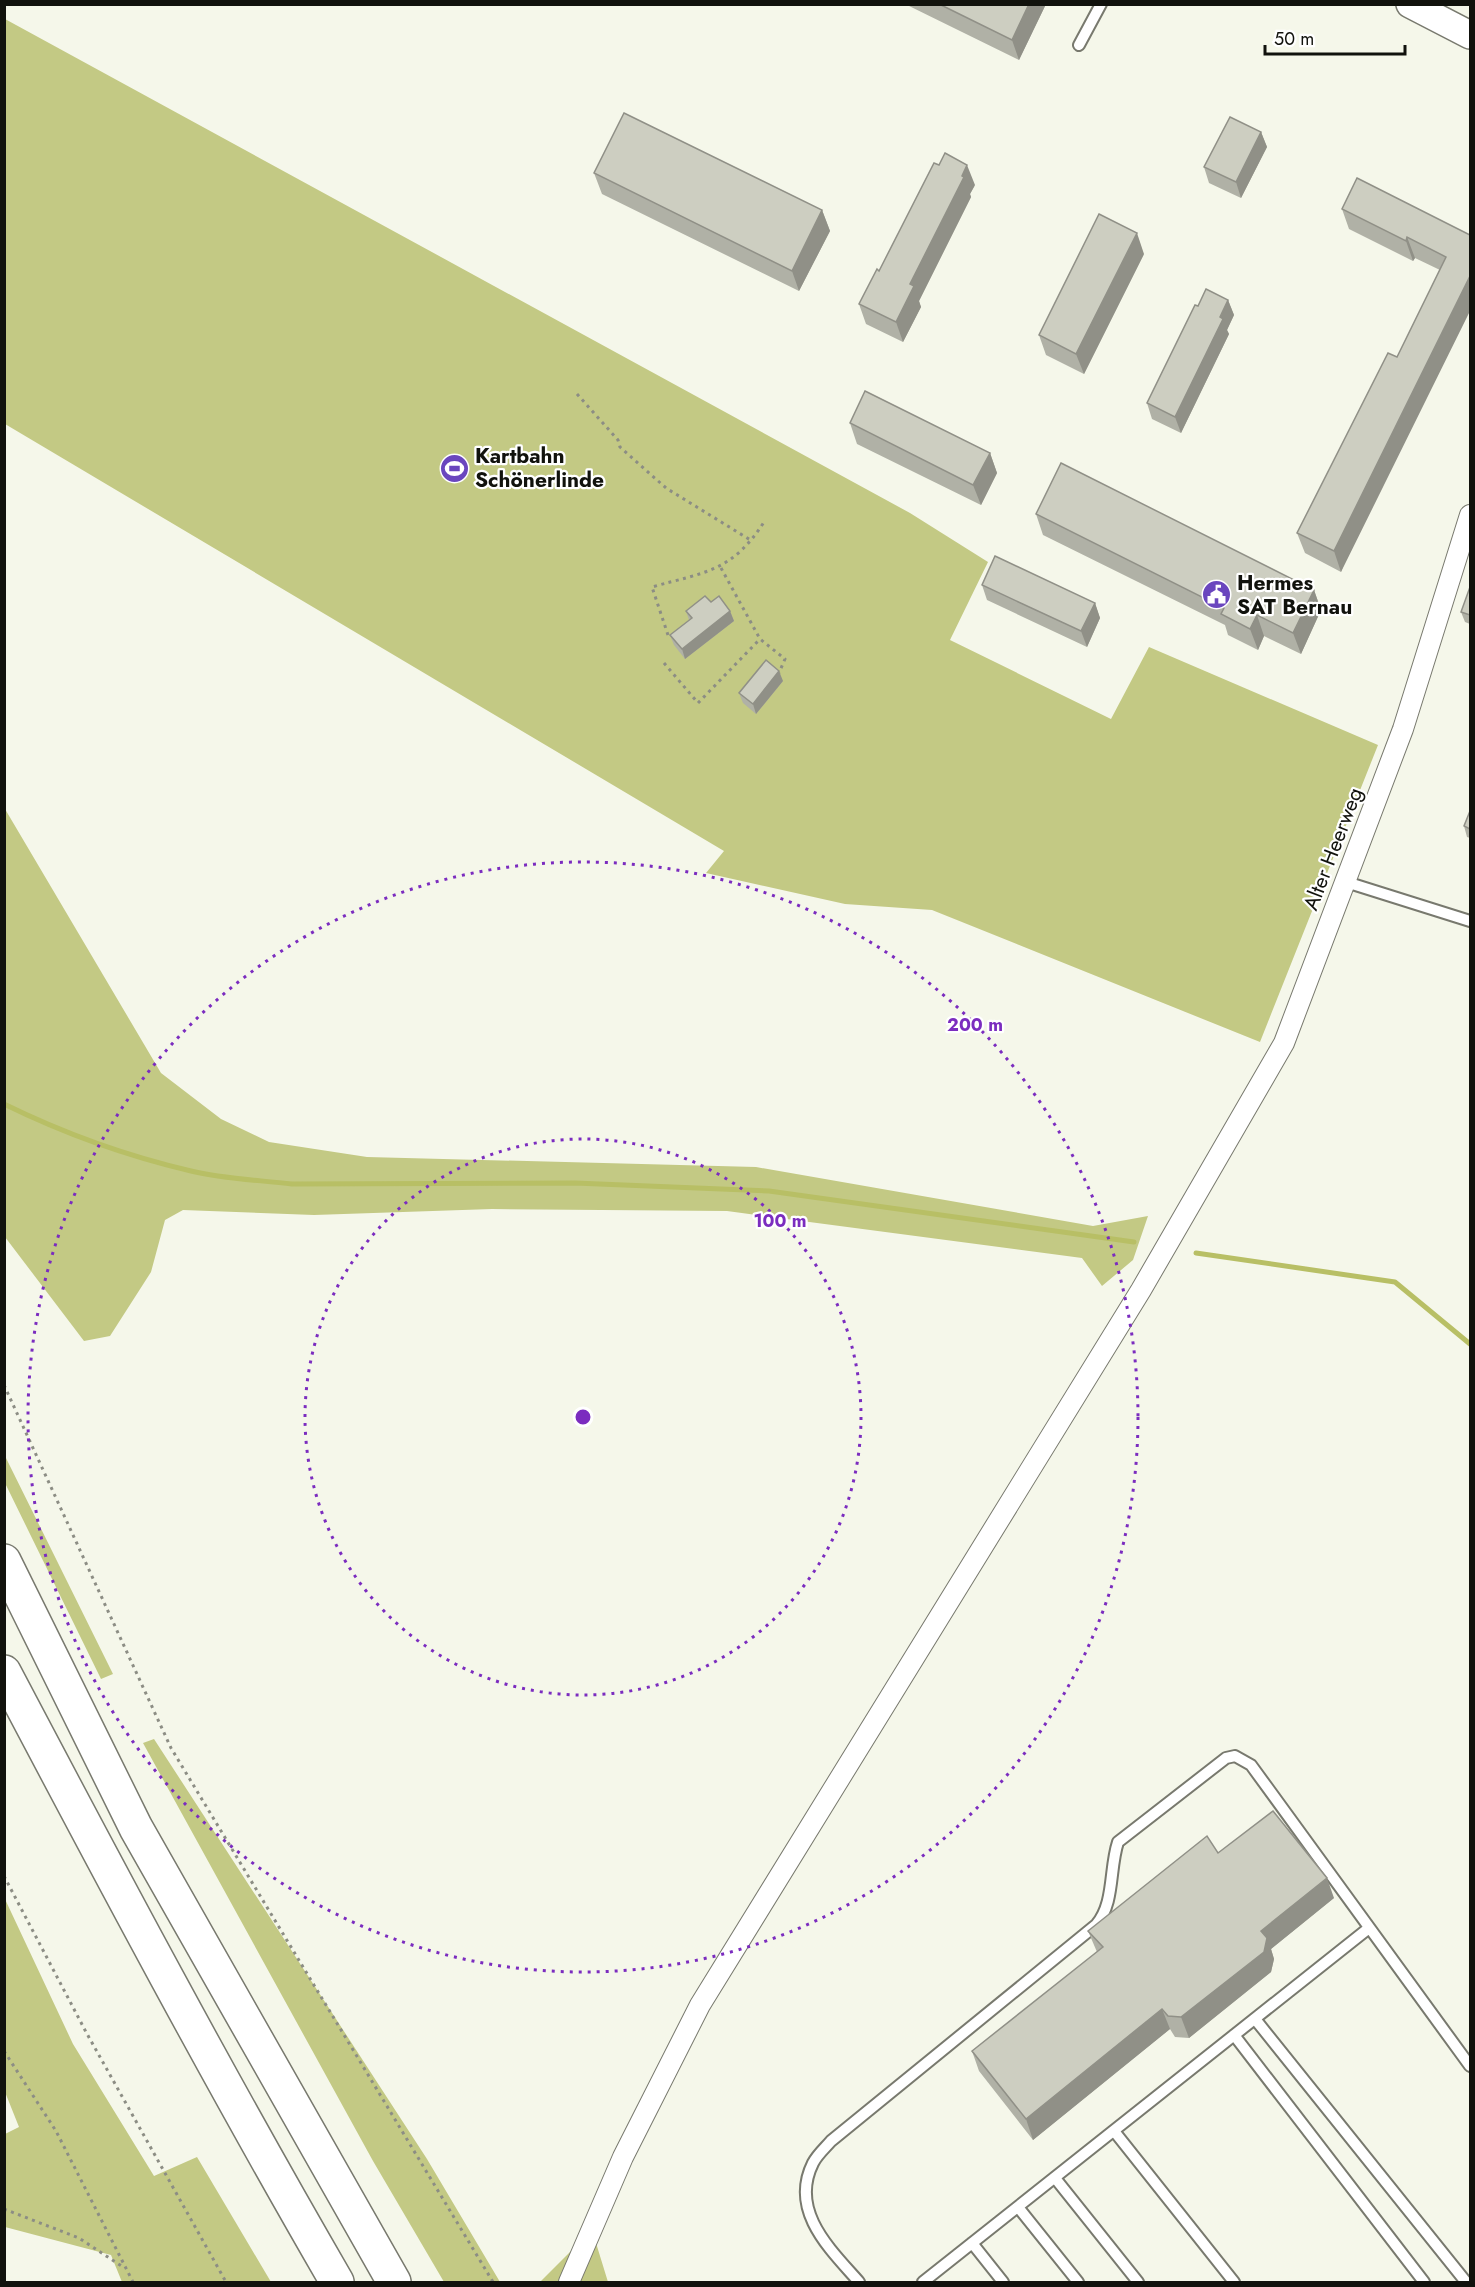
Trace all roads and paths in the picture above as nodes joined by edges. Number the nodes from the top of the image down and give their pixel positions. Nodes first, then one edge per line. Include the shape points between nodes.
1 (1101, 4) edge
2 (1410, 4) edge
3 (1470, 35) edge
4 (1079, 45) dead end
5 (577, 394) dead end
6 (1470, 515) edge
7 (764, 522) dead end
8 (752, 541) junction
9 (721, 568) junction
10 (668, 635) edge
11 (760, 639) junction
12 (664, 663) dead end
13 (779, 673) edge
14 (1346, 882) junction
15 (1470, 921) edge
16 (4, 1385) edge
17 (4, 1561) edge
18 (4, 1672) edge
19 (4, 1876) edge
20 (1369, 1928) junction
21 (1255, 2019) junction
22 (1234, 2035) junction
23 (4, 2051) edge
24 (1470, 2066) edge
25 (1114, 2131) junction
26 (1054, 2178) junction
27 (1018, 2207) junction
28 (4, 2209) edge
29 (972, 2243) junction
30 (124, 2268) junction
31 (936, 2278) edge
32 (133, 2283) edge
33 (226, 2283) edge
34 (338, 2283) edge
35 (394, 2283) edge
36 (493, 2283) edge
37 (569, 2283) edge
38 (859, 2283) edge
39 (922, 2283) edge
40 (1003, 2283) edge
41 (1078, 2283) edge
42 (1138, 2283) edge
43 (1234, 2283) edge
44 (1424, 2283) edge
45 (1466, 2283) edge

1 - 4 lane
2 - 3 main road
5 - 8 path via 620,447 666,488
6 - 14 street, Alter Heerweg via 1403,729
7 - 8 path
8 - 9 path
9 - 10 path via 652,587
9 - 11 path
11 - 12 path via 698,703
11 - 13 path via 785,659
14 - 15 lane
14 - 37 street, Alter Heerweg via 1284,1043 1141,1290 700,2005 623,2157
16 - 36 path via 171,1748
17 - 35 highway via 136,1828
18 - 34 highway via 262,2152
19 - 33 path
20 - 21 lane
20 - 24 lane
20 - 38 lane via 1251,1765 1235,1755 1219,1762 1118,1842 1107,1906 1096,1924 831,2141 813,2163 806,2203 811,2222
21 - 22 lane
21 - 45 lane
22 - 25 lane
22 - 44 lane
23 - 30 path via 56,2131
25 - 26 lane
25 - 43 lane
26 - 27 lane
26 - 42 lane
27 - 29 lane
27 - 41 lane
28 - 30 path via 79,2238
29 - 31 lane
29 - 40 lane
30 - 32 path
31 - 39 lane

